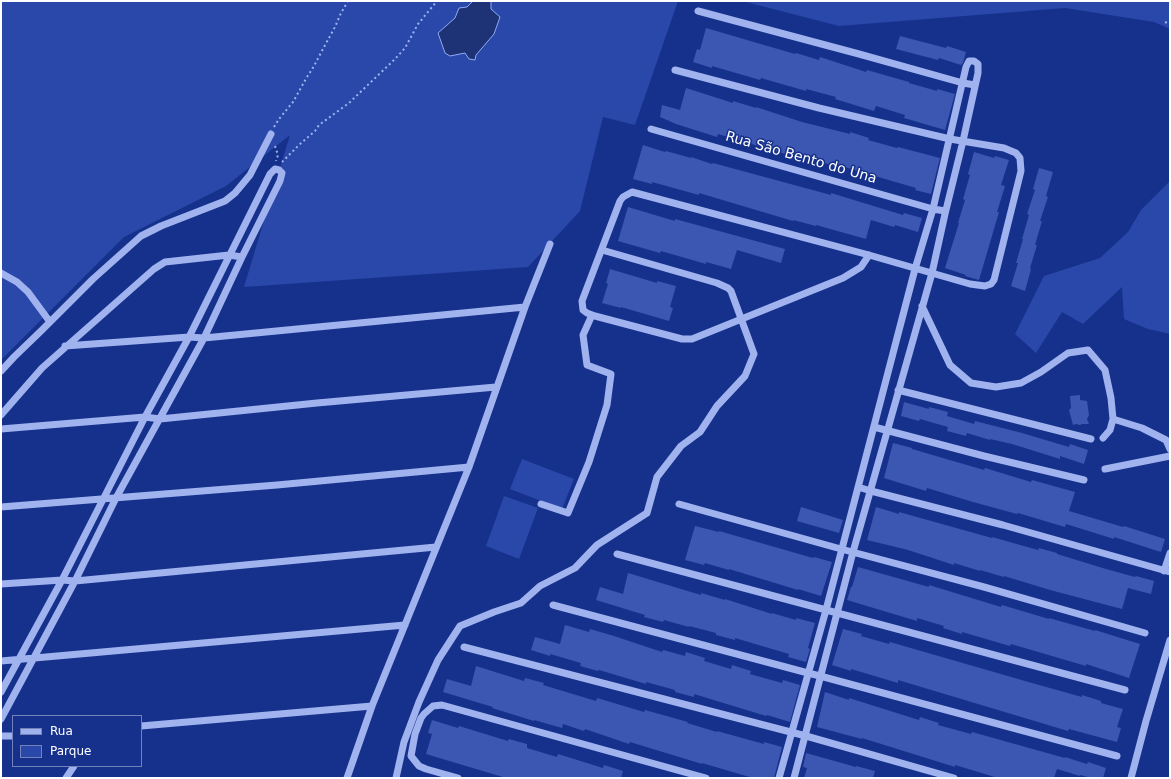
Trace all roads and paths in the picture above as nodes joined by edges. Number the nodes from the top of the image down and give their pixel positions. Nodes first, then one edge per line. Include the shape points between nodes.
1 (348, 1) edge
2 (437, 1) edge
3 (698, 11) dead end
4 (1165, 22) dead end
5 (1170, 24) edge
6 (675, 70) dead end
7 (963, 84) junction
8 (975, 85) junction
9 (651, 129) dead end
10 (271, 134) junction
11 (950, 139) junction
12 (963, 141) junction
13 (273, 170) junction
14 (933, 209) junction
15 (945, 211) junction
16 (550, 244) dead end
17 (602, 250) junction
18 (869, 255) junction
19 (229, 256) junction
20 (242, 258) junction
21 (915, 269) junction
22 (1, 273) edge
23 (932, 273) junction
24 (922, 306) junction
25 (525, 307) junction
26 (592, 315) junction
27 (741, 319) junction
28 (50, 322) junction
29 (190, 337) junction
30 (204, 338) junction
31 (65, 346) junction
32 (1, 371) edge
33 (496, 387) junction
34 (898, 390) junction
35 (1, 415) edge
36 (145, 417) junction
37 (160, 419) junction
38 (1113, 419) junction
39 (874, 427) junction
40 (1, 429) edge
41 (887, 430) junction
42 (1103, 438) dead end
43 (1091, 439) dead end
44 (1170, 448) edge
45 (1170, 456) edge
46 (469, 467) junction
47 (1105, 469) dead end
48 (1084, 480) dead end
49 (858, 487) junction
50 (870, 491) junction
51 (116, 498) junction
52 (103, 499) junction
53 (541, 504) dead end
54 (679, 504) dead end
55 (1, 507) edge
56 (436, 547) junction
57 (841, 550) junction
58 (853, 552) junction
59 (1170, 553) edge
60 (616, 554) dead end
61 (1167, 572) edge
62 (62, 580) junction
63 (76, 581) junction
64 (1, 584) edge
65 (553, 606) dead end
66 (826, 610) junction
67 (837, 613) junction
68 (405, 625) junction
69 (1145, 633) dead end
70 (1170, 640) edge
71 (464, 647) dead end
72 (34, 658) junction
73 (19, 659) junction
74 (1, 661) edge
75 (808, 673) junction
76 (820, 676) junction
77 (1125, 690) dead end
78 (1, 692) edge
79 (372, 706) junction
80 (1, 719) edge
81 (142, 726) edge
82 (791, 733) junction
83 (1, 736) edge
84 (12, 736) edge
85 (806, 736) junction
86 (1117, 756) dead end
87 (73, 767) edge
88 (66, 778) edge
89 (347, 778) edge
90 (396, 778) edge
91 (458, 778) edge
92 (706, 778) edge
93 (779, 778) edge
94 (794, 778) edge
95 (954, 778) edge
96 (1131, 778) edge

1 - 10 path via 314,66
2 - 13 path via 395,59 349,103 319,125
3 - 7 street
4 - 5 path
6 - 11 street
7 - 8 street
7 - 8 street via 967,64 972,60 979,66
7 - 11 street
8 - 12 street
9 - 14 street, Rua São Bento do Una
10 - 13 path via 278,155
10 - 28 street via 250,175 235,193 225,201 141,236
11 - 12 street
11 - 14 street
12 - 15 street
12 - 23 street via 1004,148 1016,153 1020,158 1021,171 991,284 978,286
13 - 19 street
13 - 20 street via 282,173 280,181
14 - 15 street, Rua São Bento do Una
14 - 21 street
15 - 23 street
16 - 25 street
17 - 18 street via 620,200 632,192
17 - 26 street via 582,301 583,310
17 - 27 street via 723,285 731,291
18 - 21 street
18 - 27 street via 861,267 843,278
19 - 20 street
19 - 29 street
19 - 31 street via 165,262
20 - 30 street
21 - 23 street
21 - 39 street
22 - 28 street via 28,292
23 - 24 street
24 - 34 street
24 - 38 street via 950,365 971,383 996,387 1021,382 1068,353 1088,350 1105,370
25 - 30 street
25 - 33 street
26 - 27 street via 682,339 692,339
26 - 53 street via 584,336 587,365 611,374 607,405 589,462 568,513
27 - 90 street via 754,354 745,376 717,406 700,432 681,446 657,477 647,513 597,545 575,568 540,586 521,602 460,626 438,660 419,702 404,742
28 - 32 street
29 - 30 street
29 - 31 street
29 - 36 street
30 - 37 street
31 - 35 street
33 - 37 street
33 - 46 street
34 - 41 street
34 - 43 street
36 - 37 street
36 - 40 street
36 - 52 street
37 - 51 street
38 - 42 street via 1110,430
38 - 44 street via 1142,428 1166,440
39 - 41 street
39 - 49 street
41 - 48 street
41 - 50 street
45 - 47 street
46 - 51 street
46 - 56 street
49 - 50 street
49 - 57 street
50 - 58 street
50 - 61 street via 1003,524
51 - 52 street
51 - 63 street
52 - 55 street
52 - 62 street
54 - 57 street
56 - 63 street
56 - 68 street
57 - 58 street
57 - 66 street
58 - 67 street
58 - 69 street
59 - 61 street
60 - 66 street
62 - 63 street
62 - 64 street
62 - 73 street
63 - 72 street
65 - 75 street
66 - 67 street
66 - 75 street
67 - 76 street
67 - 77 street
68 - 72 street
68 - 79 street
70 - 96 street
71 - 82 street
72 - 73 street
72 - 80 street
73 - 74 street
73 - 78 street
75 - 76 street
75 - 82 street
76 - 85 street
76 - 86 street
79 - 81 street
79 - 89 street
82 - 85 street
82 - 93 street
83 - 84 street
85 - 94 street
85 - 95 street
87 - 88 street
91 - 92 street via 419,766 411,756 421,718 433,706 442,705

